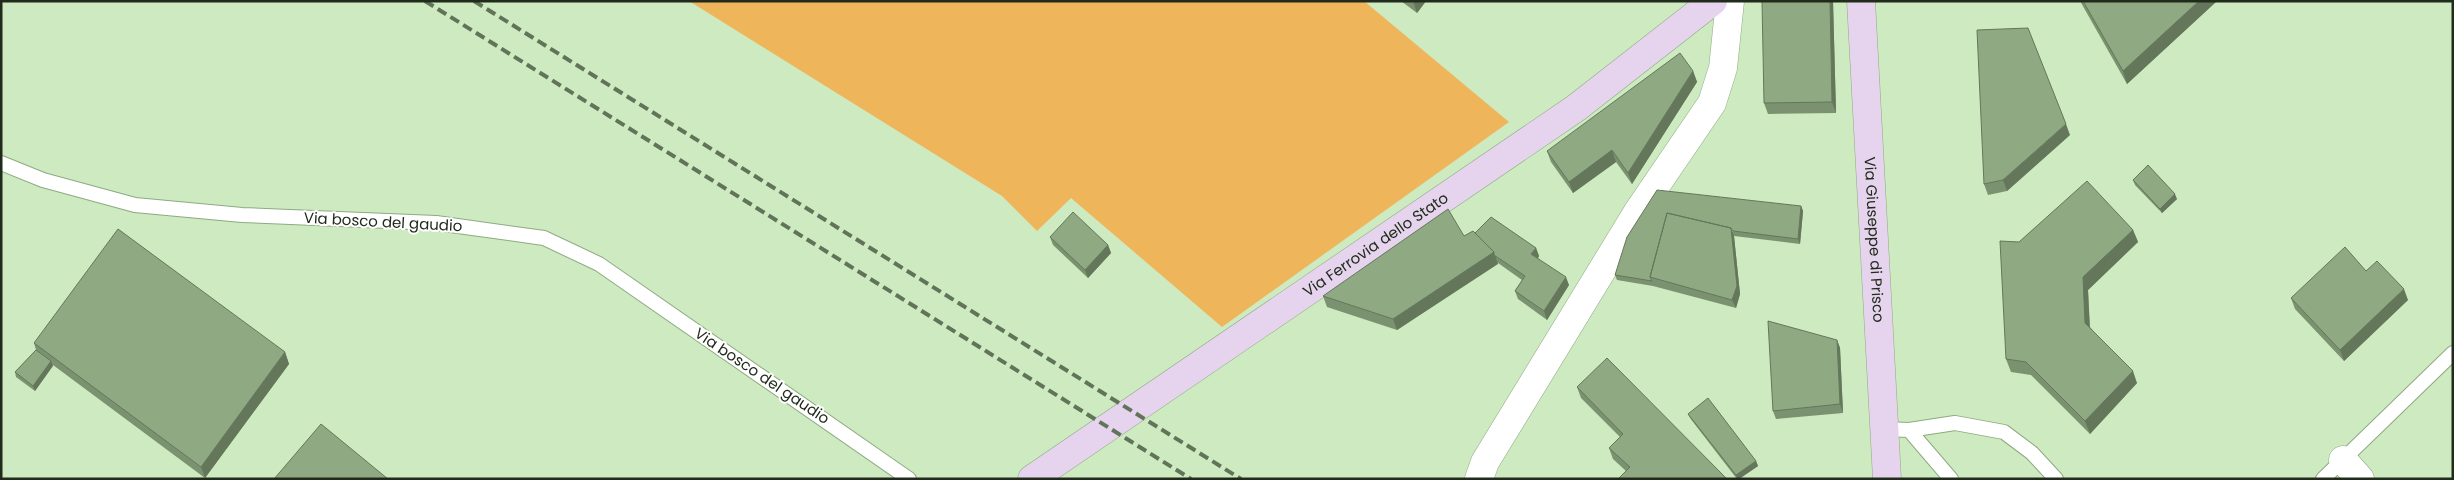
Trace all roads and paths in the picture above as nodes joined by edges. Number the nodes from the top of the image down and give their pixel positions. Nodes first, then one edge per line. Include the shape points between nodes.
1 (1713, 1) edge
2 (1730, 1) edge
3 (1861, 1) edge
4 (1, 163) edge
5 (2453, 353) edge
6 (1896, 429) junction
7 (2351, 469) edge
8 (909, 479) edge
9 (1032, 479) edge
10 (1479, 479) edge
11 (1887, 479) edge
12 (1951, 479) edge
13 (2056, 479) edge
14 (2323, 479) edge

1 - 9 main road, Via Ferrovia dello Stato via 1576,108
2 - 10 street via 1723,68 1712,103 1607,261 1485,462
3 - 6 main road, Via Giuseppe di Prisco
4 - 8 lane, Via bosco del gaudio via 42,180 135,205 242,215 436,222 544,238 599,264
5 - 7 lane
6 - 11 main road, Via Giuseppe di Prisco
6 - 12 lane
6 - 13 lane via 1955,424 2004,432 2032,453
7 - 14 lane

